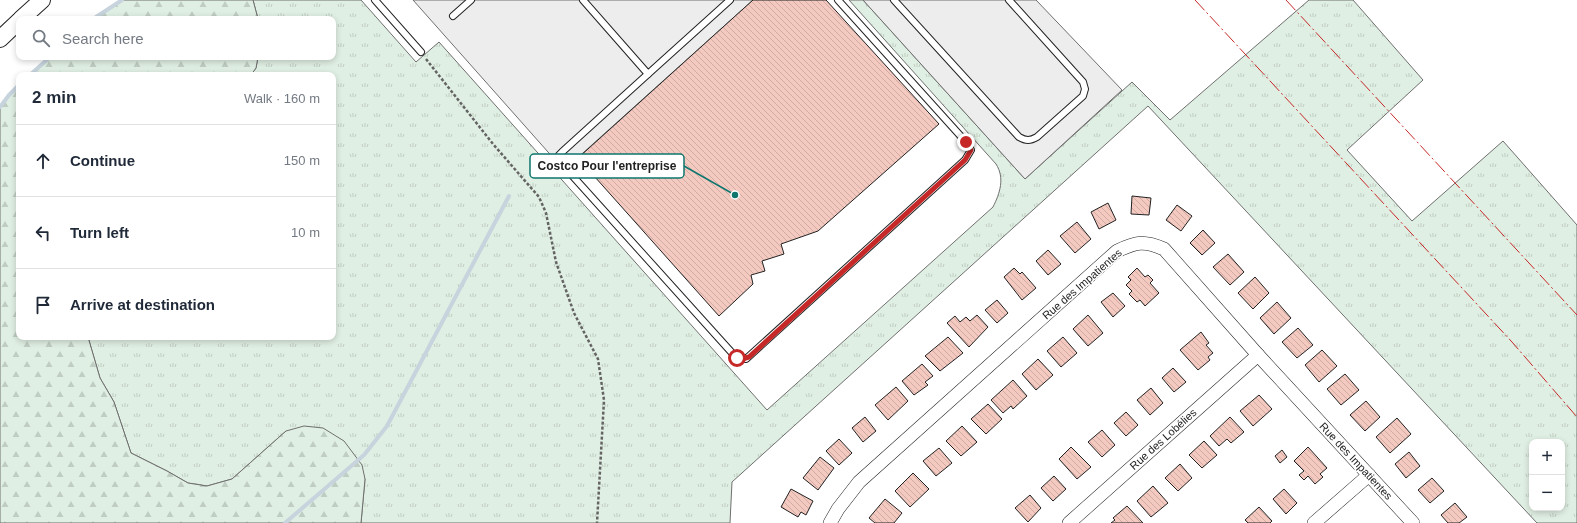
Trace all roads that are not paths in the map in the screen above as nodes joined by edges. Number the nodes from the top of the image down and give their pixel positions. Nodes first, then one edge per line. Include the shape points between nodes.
1 (42, 0) edge
2 (376, 0) edge
3 (471, 0) edge
4 (583, 0) edge
5 (730, 0) edge
6 (838, 0) edge
7 (894, 0) edge
8 (1009, 0) edge
9 (24, 16) edge
10 (453, 16) dead end
11 (16, 24) edge
12 (0, 39) edge
13 (421, 52) road end
14 (648, 74) junction
15 (1258, 355) junction
16 (1369, 475) junction
17 (830, 523) edge
18 (1069, 523) edge
19 (1314, 523) edge
20 (1413, 523) edge

1 - 9 street
2 - 13 lane
3 - 10 lane
4 - 14 lane
5 - 14 lane
6 - 14 lane via 971,150 965,160 746,359 737,358 733,354 560,162 559,155 562,152
7 - 8 lane via 1019,137 1032,140 1083,96 1085,89 1083,82
11 - 12 street
15 - 16 street, Rue des Impatientes
15 - 17 street, Rue des Impatientes via 1164,249 1150,243 1133,243 1117,251 860,482
15 - 18 street, Rue des Lobélies
16 - 19 street
16 - 20 street, Rue des Impatientes

